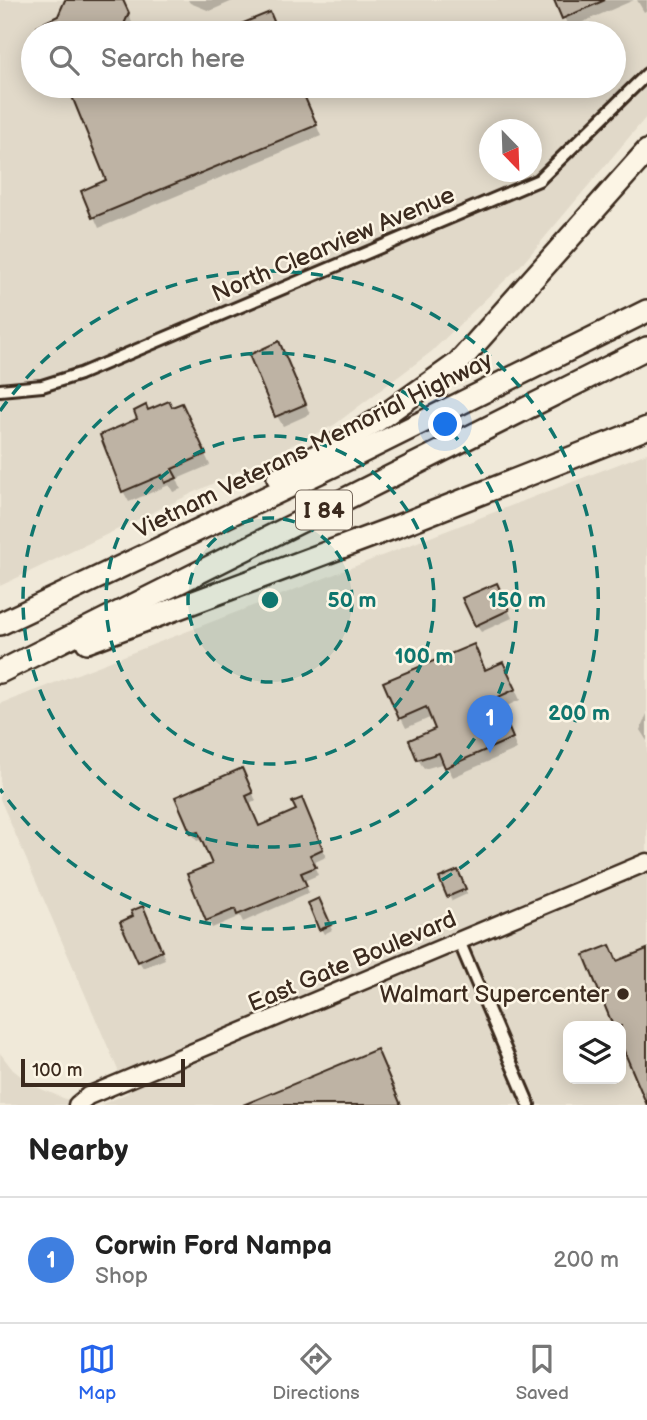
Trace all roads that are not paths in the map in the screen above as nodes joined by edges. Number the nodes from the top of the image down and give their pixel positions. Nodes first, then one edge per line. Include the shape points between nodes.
1 (647, 74) edge
2 (626, 95) edge
3 (623, 98) edge
4 (647, 151) edge
5 (647, 311) edge
6 (647, 348) edge
7 (0, 390) edge
8 (647, 428) edge
9 (196, 531) junction
10 (0, 624) edge
11 (0, 674) edge
12 (647, 862) edge
13 (458, 940) junction
14 (77, 1105) edge
15 (529, 1105) edge

1 - 2 street, North Clearview Avenue
3 - 7 street, North Clearview Avenue via 539,180 80,374 42,386
4 - 9 highway via 458,363 375,422
5 - 9 highway, Vietnam Veterans Memorial Highway / I 84
6 - 11 highway, I 84
8 - 11 highway
9 - 10 highway, Vietnam Veterans Memorial Highway / I 84
12 - 13 street, East Gate Boulevard
13 - 14 street, East Gate Boulevard via 88,1096
13 - 15 street

